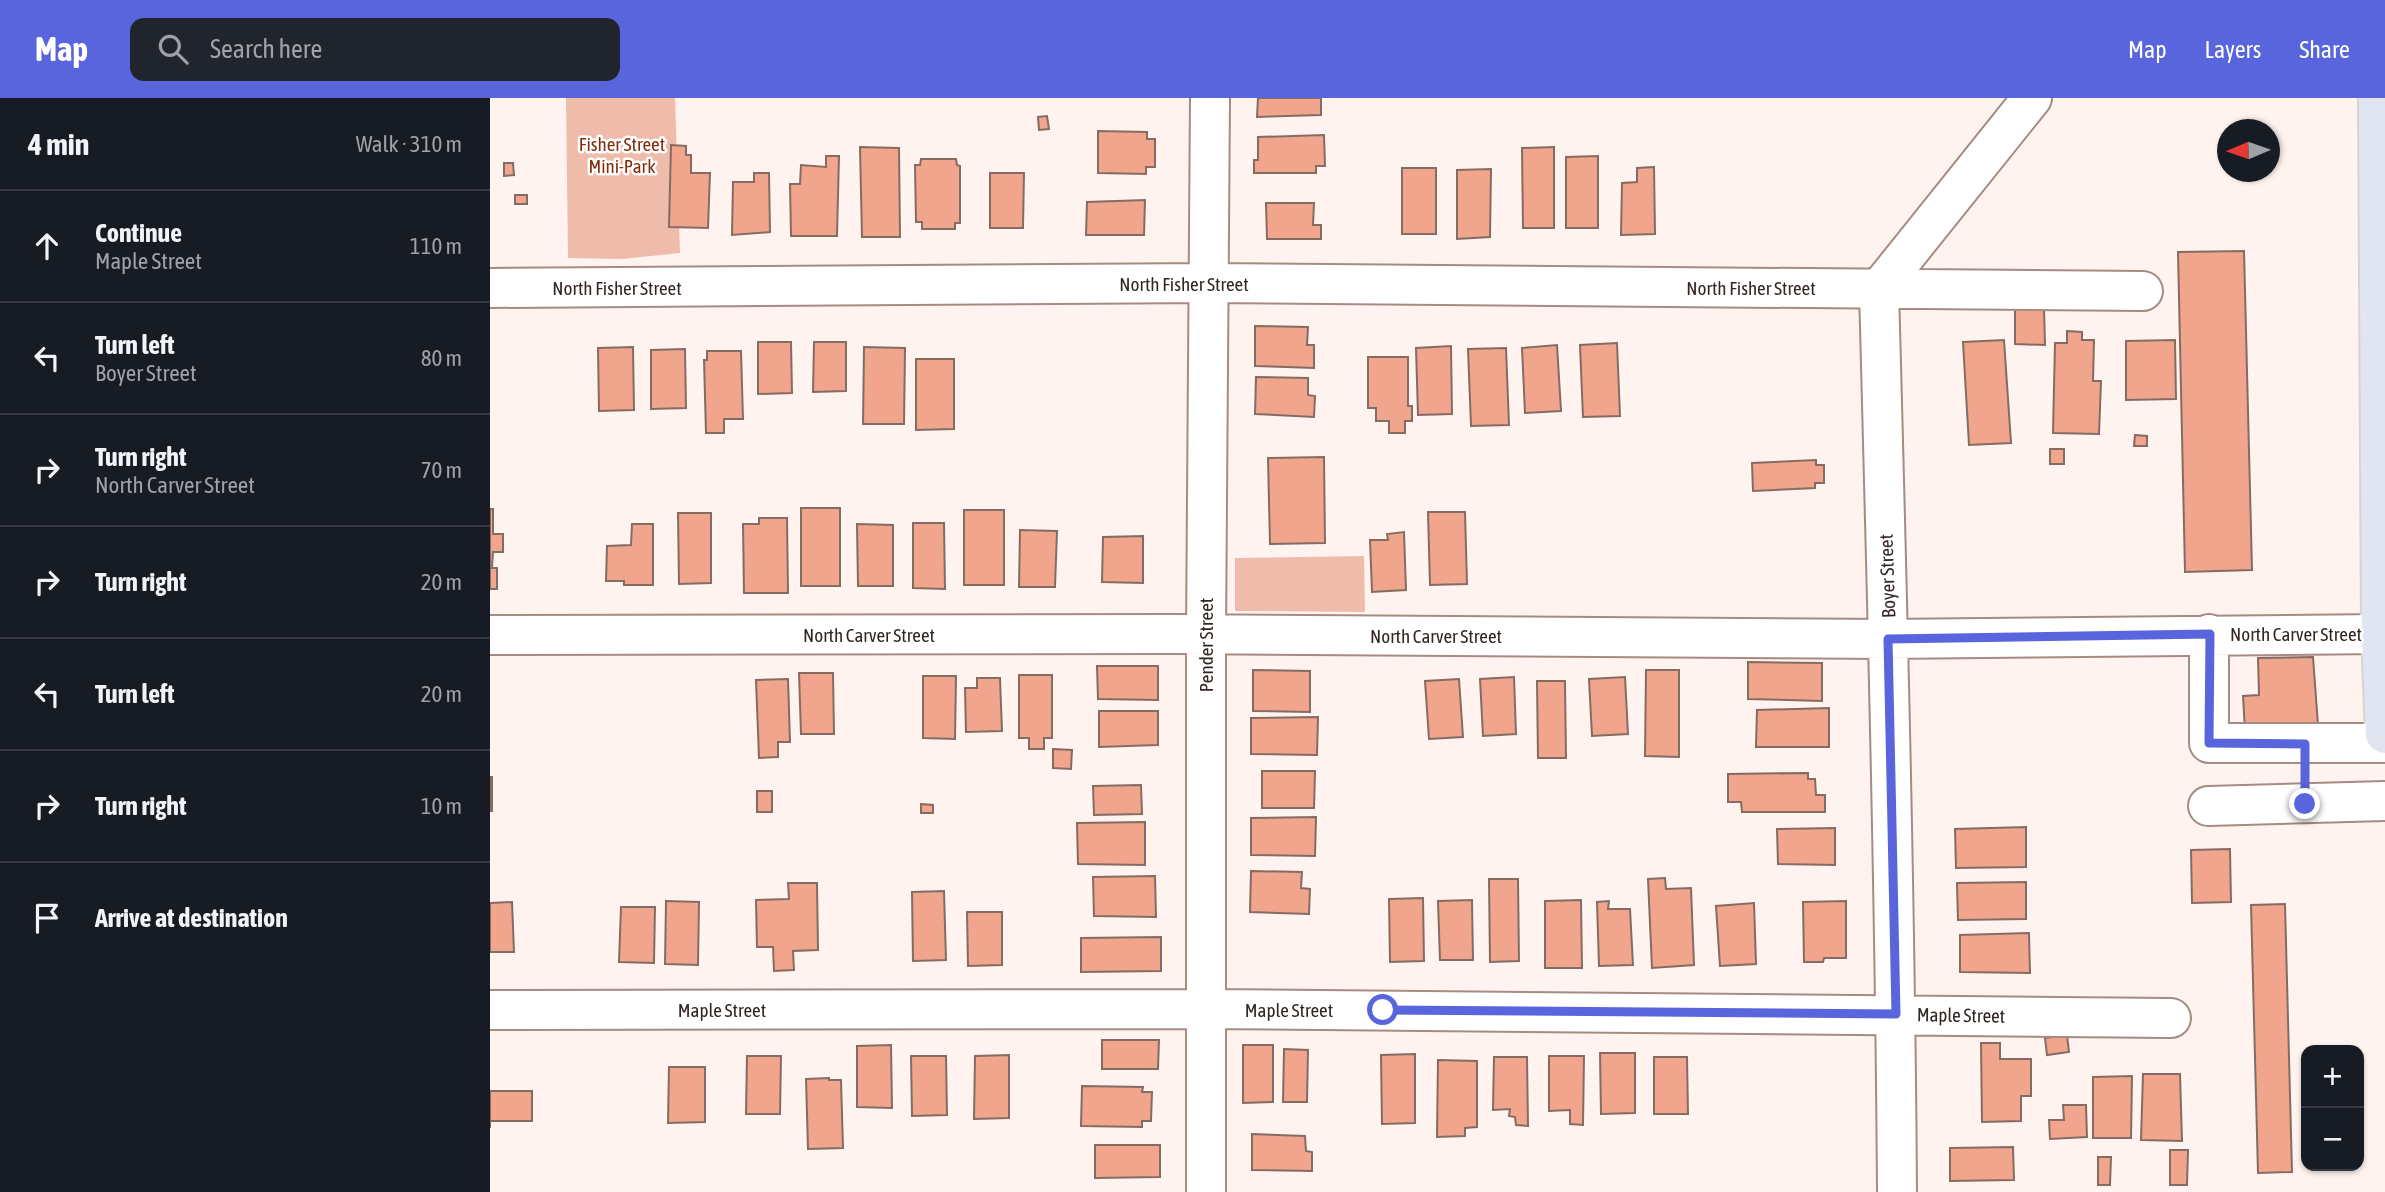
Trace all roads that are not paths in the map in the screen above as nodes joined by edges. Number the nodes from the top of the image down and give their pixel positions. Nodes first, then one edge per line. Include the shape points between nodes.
1 (1210, 98) edge
2 (2032, 98) edge
3 (2378, 98) edge
4 (1209, 283) junction
5 (490, 288) edge
6 (1879, 289) junction
7 (2143, 292) dead end
8 (2382, 454) edge
9 (2210, 634) junction
10 (2381, 634) junction
11 (490, 635) edge
12 (1206, 635) junction
13 (1888, 639) junction
14 (2385, 724) edge
15 (2385, 734) edge
16 (2385, 743) edge
17 (2305, 744) junction
18 (2385, 801) edge
19 (2305, 804) junction
20 (2207, 806) dead end
21 (1207, 1009) junction
22 (490, 1010) edge
23 (1896, 1014) junction
24 (2171, 1018) dead end
25 (1206, 1192) edge
26 (1897, 1192) edge

1 - 4 street, Pender Street
2 - 6 street
3 - 8 main road
4 - 5 street, North Fisher Street
4 - 6 street, North Fisher Street
4 - 12 street, Pender Street
6 - 7 street, North Fisher Street
6 - 13 street, Boyer Street
8 - 10 main road
9 - 10 street, North Carver Street
9 - 13 street, North Carver Street
9 - 17 street via 2209,743
10 - 14 main road
11 - 12 street, North Carver Street
12 - 13 street, North Carver Street
12 - 21 street, Pender Street
13 - 23 street, Boyer Street
14 - 15 main road
16 - 17 street
17 - 19 street
18 - 19 street
19 - 20 street
21 - 22 street, Maple Street
21 - 23 street, Maple Street
21 - 25 street, Pender Street
23 - 24 street, Maple Street
23 - 26 street, Boyer Street

